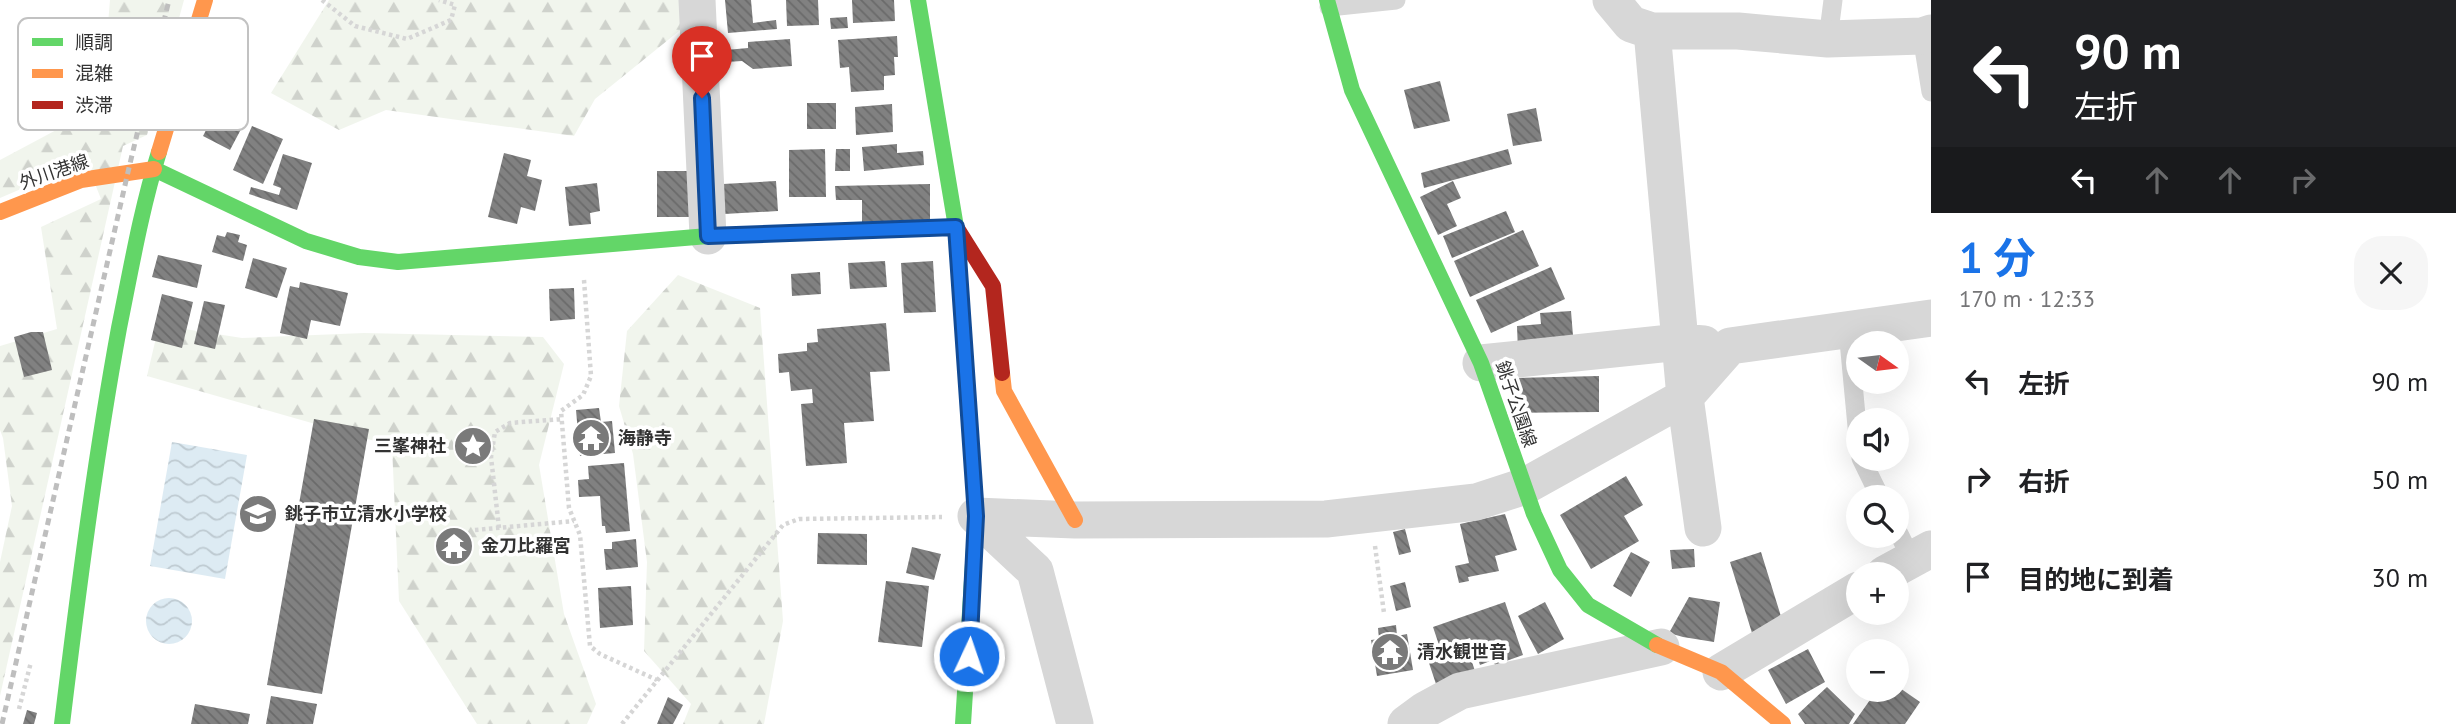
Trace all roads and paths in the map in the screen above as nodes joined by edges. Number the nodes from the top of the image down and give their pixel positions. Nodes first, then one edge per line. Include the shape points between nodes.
1 (205, 0) edge
2 (322, 0) edge
3 (439, 0) edge
4 (697, 0) edge
5 (918, 0) edge
6 (1396, 0) edge
7 (1611, 0) edge
8 (1833, 0) edge
9 (1328, 4) edge
10 (200, 18) edge
11 (1651, 31) junction
12 (1927, 34) edge
13 (1828, 39) junction
14 (1931, 92) edge
15 (166, 130) edge
16 (154, 169) junction
17 (0, 212) edge
18 (956, 227) junction
19 (708, 236) junction
20 (581, 247) junction
21 (1931, 318) edge
22 (1848, 330) junction
23 (1680, 342) junction
24 (1730, 346) junction
25 (1481, 363) junction
26 (1685, 397) junction
27 (1855, 408) edge
28 (562, 419) junction
29 (1525, 486) junction
30 (1371, 514) junction
31 (976, 516) junction
32 (1075, 520) junction
33 (574, 521) junction
34 (499, 528) junction
35 (1703, 528) dead end
36 (475, 530) dead end
37 (1846, 597) edge
38 (1384, 613) dead end
39 (1661, 647) junction
40 (1721, 672) junction
41 (657, 680) junction
42 (62, 724) edge
43 (622, 724) edge
44 (963, 724) edge
45 (1075, 724) edge
46 (1406, 724) edge
47 (1783, 724) edge

1 - 10 street
2 - 3 path via 355,26 407,39 451,20 454,5
4 - 19 street
5 - 18 street
6 - 9 lane
7 - 11 street via 1631,24
8 - 13 lane
9 - 25 street, 銚子公園線 via 1352,90
11 - 13 street via 1738,31
11 - 23 street
12 - 13 street
12 - 14 lane
15 - 16 street
16 - 17 street, 外川港線 via 81,180
16 - 20 street via 306,241 359,257 398,262
16 - 42 street via 143,204 110,379
18 - 19 street
18 - 31 street
18 - 32 street via 993,286 1004,391
19 - 20 street
20 - 28 path via 591,376 583,395 561,411
21 - 22 street
22 - 24 street
22 - 27 lane
23 - 24 street
23 - 25 street
23 - 26 street
24 - 26 street
25 - 29 street, 銚子公園線
26 - 29 street
26 - 35 street
28 - 33 path
28 - 34 path via 510,422 495,432 491,457
29 - 30 street via 1475,502
29 - 39 street, 銚子公園線 via 1560,570 1588,605
30 - 32 street via 1326,519
30 - 38 path
31 - 32 street
31 - 41 path via 799,519 783,525
31 - 44 street
31 - 45 street via 1035,570
33 - 34 path
33 - 41 path via 580,535 590,646
34 - 36 path
37 - 40 street
39 - 40 street, 銚子公園線
39 - 46 street via 1460,691
40 - 47 street, 銚子公園線
41 - 43 path

